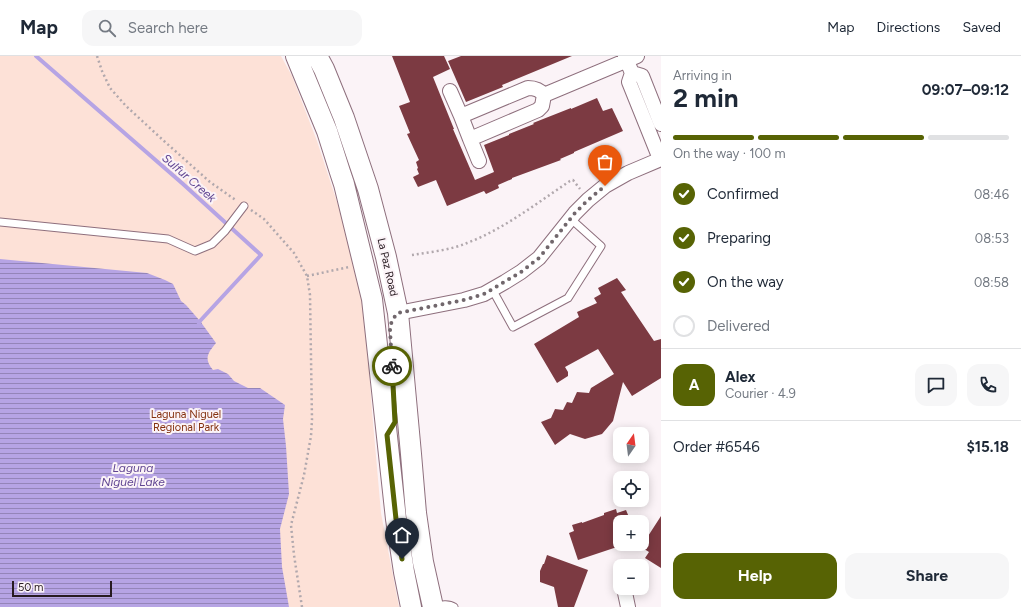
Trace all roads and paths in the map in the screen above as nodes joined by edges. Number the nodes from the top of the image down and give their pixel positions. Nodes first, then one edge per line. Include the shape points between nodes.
1 (97, 56) edge
2 (296, 56) edge
3 (318, 56) edge
4 (630, 61) edge
5 (450, 91) dead end
6 (544, 96) junction
7 (461, 116) junction
8 (661, 124) edge
9 (470, 139) junction
10 (660, 159) edge
11 (479, 161) dead end
12 (344, 184) junction
13 (588, 200) junction
14 (244, 206) junction
15 (571, 219) junction
16 (0, 222) edge
17 (412, 255) dead end
18 (349, 268) dead end
19 (307, 276) junction
20 (492, 289) junction
21 (398, 313) junction
22 (387, 435) junction
23 (625, 595) edge
24 (302, 607) edge
25 (411, 607) edge
26 (433, 607) edge
27 (454, 607) edge
28 (628, 607) edge

1 - 14 path via 110,88 126,106 210,182
2 - 12 main road via 327,131
3 - 21 main road, La Paz Road via 344,118 368,189
4 - 6 street
4 - 8 street via 642,76
4 - 10 street via 629,82
5 - 7 street
6 - 7 street via 541,91 528,88
6 - 9 street via 542,106 538,110
7 - 9 street
9 - 11 street
10 - 13 street via 605,186
12 - 21 main road via 359,194 385,301
12 - 22 main road via 372,299
13 - 15 street
13 - 17 path via 573,180 488,235 465,244
14 - 16 lane via 212,244 196,251 168,239
14 - 19 path via 264,220 281,238 294,253
15 - 20 street via 539,258
15 - 20 lane via 601,246 568,298 513,327
18 - 19 path
19 - 24 path via 310,295 311,436 291,525
20 - 21 street via 464,300
21 - 22 main road via 392,320 390,329 395,422
21 - 26 main road, La Paz Road via 416,513
22 - 25 main road via 396,519
23 - 28 street
26 - 27 lane

